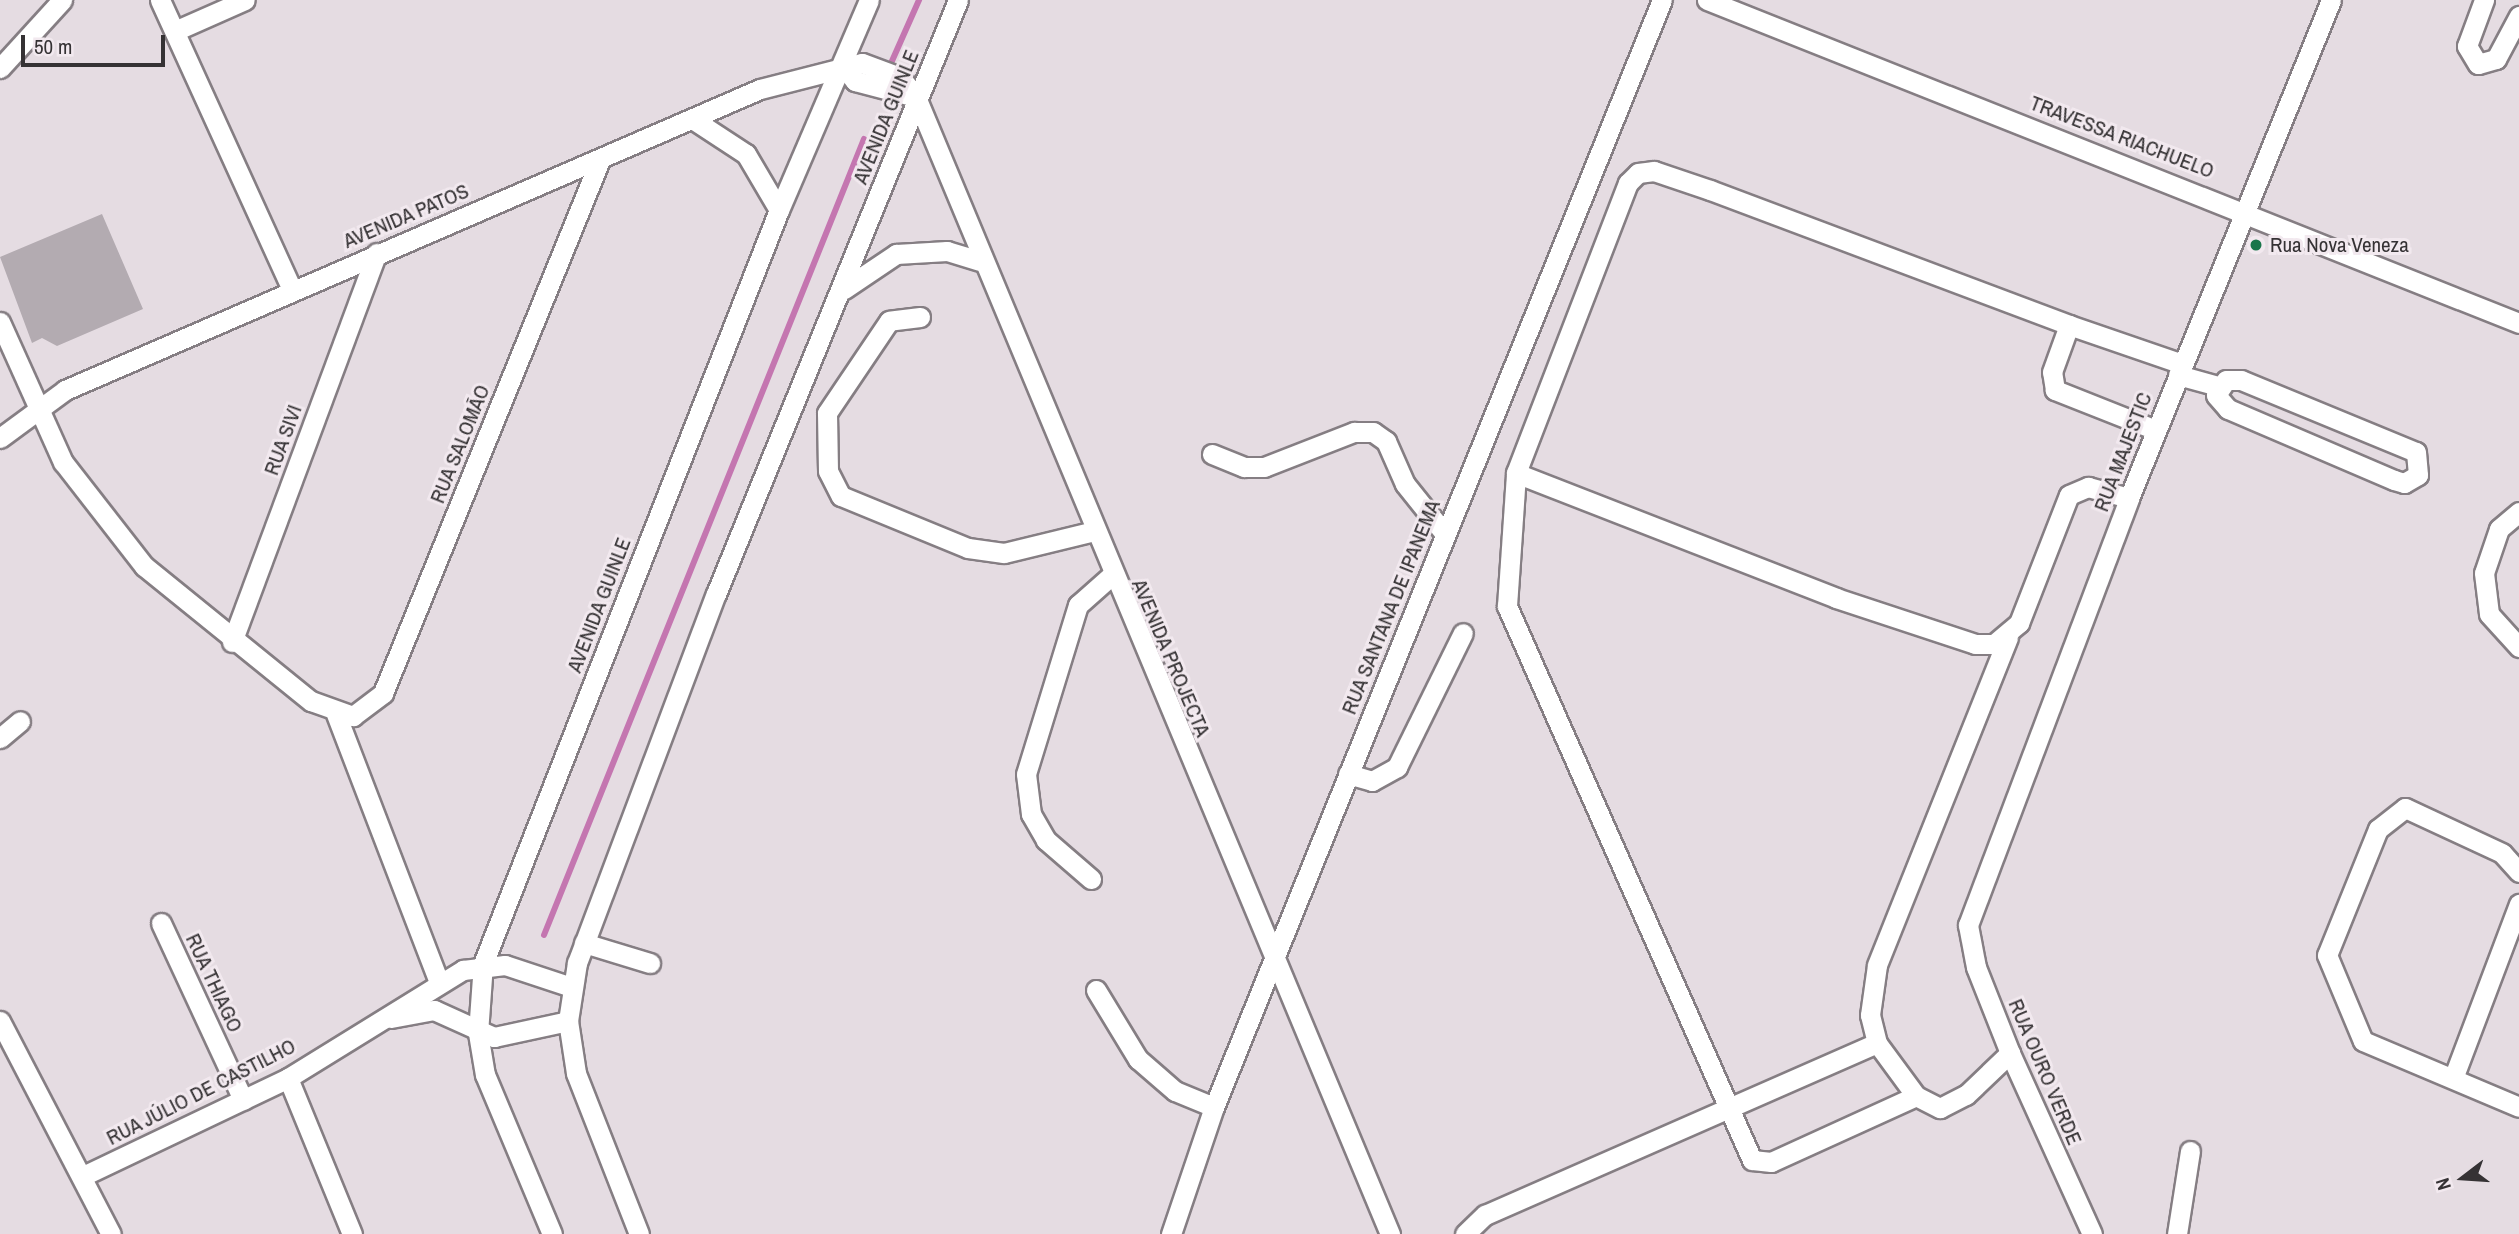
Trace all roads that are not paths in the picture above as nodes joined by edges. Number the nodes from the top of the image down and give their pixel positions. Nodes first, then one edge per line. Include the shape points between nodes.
1 (62, 0) edge
2 (160, 0) edge
3 (245, 0) edge
4 (869, 0) edge
5 (958, 0) edge
6 (1662, 0) edge
7 (1707, 0) edge
8 (2330, 0) edge
9 (2484, 0) edge
10 (2519, 16) edge
11 (177, 30) junction
12 (844, 67) junction
13 (0, 68) edge
14 (916, 97) junction
15 (694, 120) junction
16 (600, 160) junction
17 (2243, 209) junction
18 (779, 210) junction
19 (377, 253) junction
20 (980, 261) junction
21 (292, 289) junction
22 (843, 290) junction
23 (920, 317) dead end
24 (0, 322) edge
25 (2519, 323) edge
26 (2069, 325) junction
27 (2180, 370) junction
28 (2218, 386) junction
29 (35, 410) junction
30 (2156, 430) junction
31 (0, 438) edge
32 (1212, 454) dead end
33 (1516, 474) junction
34 (2129, 498) junction
35 (2519, 512) edge
36 (1094, 531) junction
37 (1445, 534) junction
38 (1112, 575) junction
39 (1463, 633) dead end
40 (2008, 637) junction
41 (232, 642) junction
42 (2519, 647) edge
43 (336, 714) junction
44 (20, 721) dead end
45 (0, 738) edge
46 (1348, 774) junction
47 (2519, 872) edge
48 (1091, 879) dead end
49 (2519, 904) edge
50 (160, 923) dead end
51 (1968, 925) joint
52 (584, 943) junction
53 (1273, 958) junction
54 (650, 963) dead end
55 (483, 964) junction
56 (439, 982) junction
57 (571, 987) junction
58 (1096, 990) dead end
59 (0, 1020) edge
60 (568, 1021) junction
61 (370, 1023) junction
62 (478, 1033) junction
63 (1877, 1043) junction
64 (2010, 1053) junction
65 (2454, 1076) junction
66 (288, 1078) junction
67 (1916, 1096) junction
68 (243, 1100) junction
69 (1213, 1107) junction
70 (2519, 1107) edge
71 (1726, 1113) junction
72 (2190, 1151) dead end
73 (85, 1175) junction
74 (111, 1234) edge
75 (352, 1234) edge
76 (552, 1234) edge
77 (639, 1234) edge
78 (1171, 1234) edge
79 (1390, 1234) edge
80 (1465, 1234) edge
81 (2092, 1234) edge
82 (2177, 1234) edge

1 - 13 street
2 - 11 street
3 - 11 street
4 - 12 street, AVENIDA GUINLE
5 - 14 street, AVENIDA GUINLE
6 - 37 street, RUA SANTANA DE IPANEMA
7 - 17 street, TRAVESSA RIACHUELO
8 - 17 street, RUA MAJESTIC
9 - 10 street via 2468,46 2478,64 2496,59
11 - 21 street
12 - 14 street via 855,81
12 - 15 street, AVENIDA PATOS via 791,77
12 - 18 street, AVENIDA GUINLE
14 - 20 street, AVENIDA PROJECTA
14 - 22 street, AVENIDA GUINLE
15 - 16 street, AVENIDA PATOS
15 - 18 street via 746,154
16 - 19 street, AVENIDA PATOS
16 - 43 street, RUA SALOMÃO via 383,693 370,708
17 - 25 street, TRAVESSA RIACHUELO
17 - 27 street, RUA MAJESTIC
18 - 55 street, AVENIDA GUINLE
19 - 21 street, AVENIDA PATOS
19 - 41 street, RUA SIVI
20 - 22 street via 935,250 896,254
20 - 36 street, AVENIDA PROJECTA
21 - 29 street, AVENIDA PATOS via 65,390
22 - 52 street, AVENIDA GUINLE via 716,594
23 - 36 street via 889,321 827,413 828,471 841,495 968,548 1004,552
24 - 29 street
26 - 27 street
26 - 30 street via 2052,372 2055,390
26 - 33 street via 1710,190 1654,171 1638,173 1628,183
27 - 28 street
27 - 30 street, RUA MAJESTIC
28 - 28 street via 2216,396 2228,409 2394,480 2414,480 2421,467 2416,452 2241,380
29 - 31 street, AVENIDA PATOS
29 - 41 street via 97,513 144,566
30 - 34 street, RUA MAJESTIC
32 - 37 street via 1244,467 1264,467 1354,432 1373,432 1387,441 1405,484
33 - 40 street via 1836,598 1975,644
33 - 71 street via 1507,606
34 - 40 street via 2088,487 2069,495
34 - 51 street, RUA MAJESTIC
35 - 42 street via 2498,530 2484,573 2489,614
36 - 38 street, AVENIDA PROJECTA
37 - 46 street, RUA SANTANA DE IPANEMA
38 - 48 street via 1078,605 1026,774 1031,814 1046,841
38 - 53 street, AVENIDA PROJECTA
39 - 46 street via 1397,767 1372,781
40 - 63 street via 1877,965 1870,1015
41 - 43 street
43 - 56 street
44 - 45 street
46 - 53 street, RUA SANTANA DE IPANEMA
47 - 65 street via 2502,853 2405,808 2378,829 2329,939 2334,977 2362,1041
49 - 65 street
50 - 68 street, RUA THIAGO
51 - 64 street, RUA OURO VERDE via 1976,967
52 - 54 street
52 - 57 street, AVENIDA GUINLE
53 - 69 street, RUA SANTANA DE IPANEMA
53 - 79 street, AVENIDA PROJECTA
55 - 56 street, RUA JÚLIO DE CASTILHO
55 - 57 street
55 - 62 street, AVENIDA GUINLE
56 - 61 street, RUA JÚLIO DE CASTILHO
57 - 60 street, AVENIDA GUINLE
58 - 69 street via 1139,1059 1175,1091
59 - 73 street
60 - 62 street via 508,1037
60 - 77 street, AVENIDA GUINLE via 593,1125
61 - 62 street, RUA JÚLIO DE CASTILHO via 434,1010
61 - 66 street, RUA JÚLIO DE CASTILHO
62 - 76 street, AVENIDA GUINLE via 485,1075
63 - 67 street
63 - 71 street
64 - 67 street via 1950,1105 1929,1105
64 - 81 street, RUA OURO VERDE
65 - 70 street
66 - 68 street, RUA JÚLIO DE CASTILHO
66 - 75 street
67 - 71 street via 1760,1163
68 - 73 street, RUA JÚLIO DE CASTILHO
69 - 78 street, RUA SANTANA DE IPANEMA
71 - 80 street via 1485,1215
72 - 82 street
73 - 74 street

